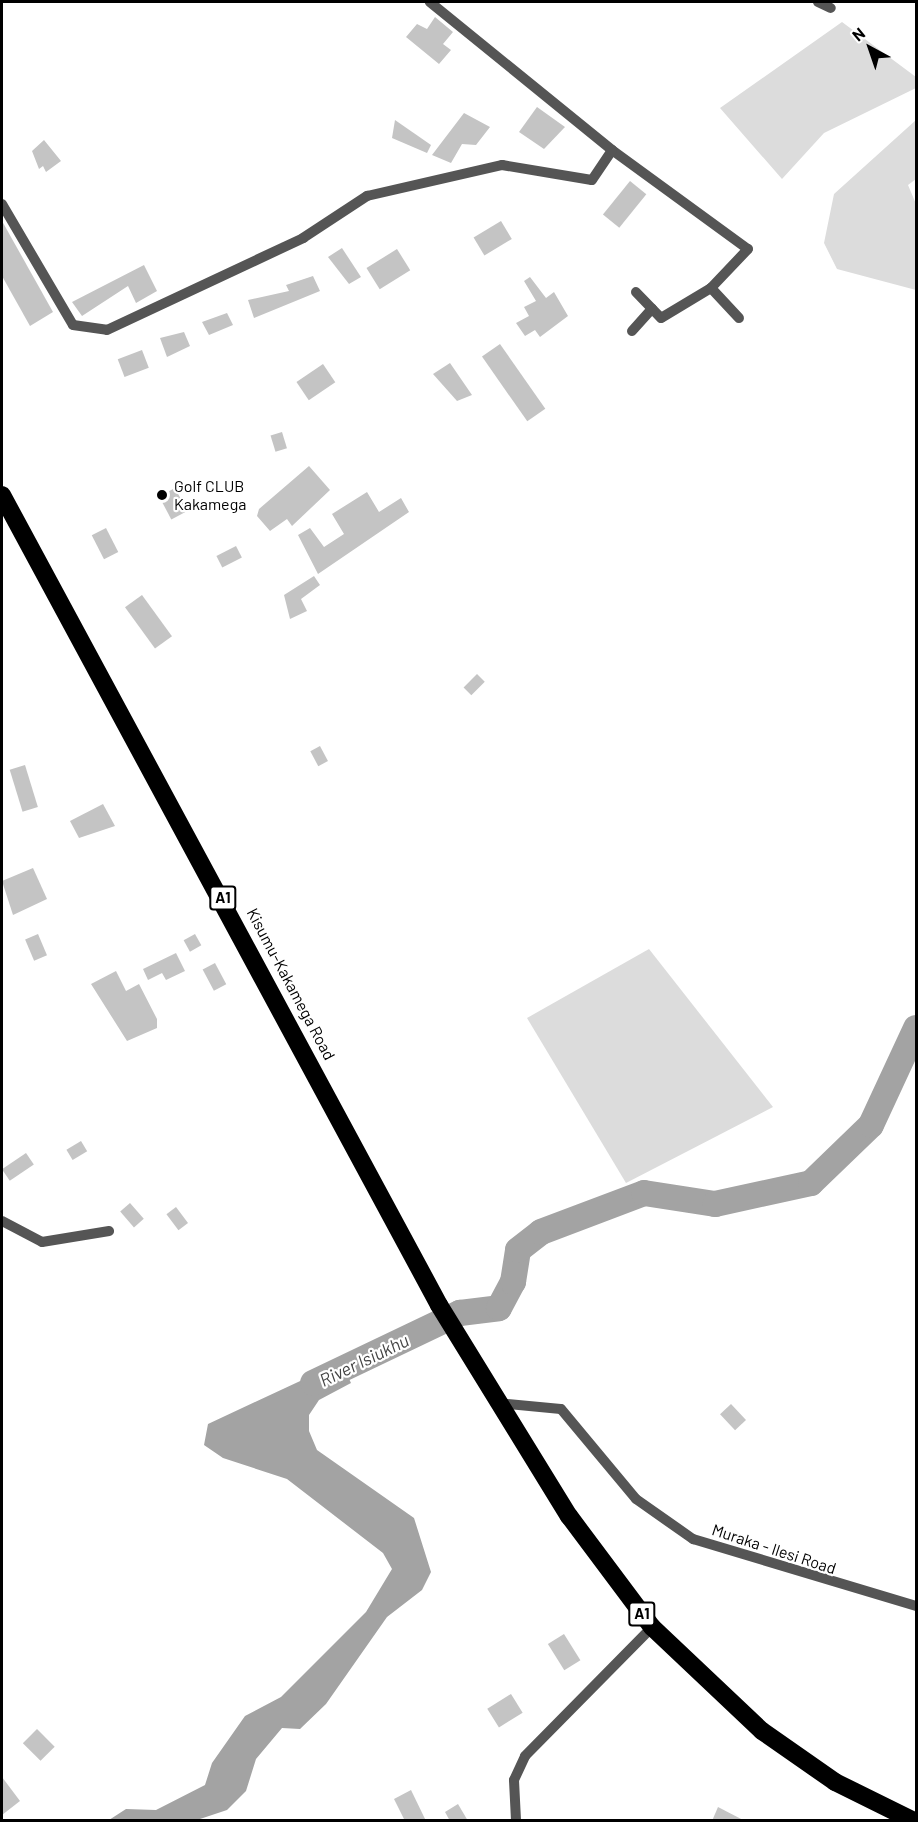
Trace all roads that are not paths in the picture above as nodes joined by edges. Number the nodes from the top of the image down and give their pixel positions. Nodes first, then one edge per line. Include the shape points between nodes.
1 (430, 2) edge
2 (818, 2) edge
3 (831, 8) dead end
4 (612, 150) junction
5 (2, 204) edge
6 (711, 288) junction
7 (636, 292) dead end
8 (652, 309) junction
9 (739, 318) dead end
10 (632, 330) dead end
11 (2, 495) edge
12 (2, 1221) edge
13 (109, 1231) dead end
14 (496, 1403) junction
15 (916, 1606) edge
16 (652, 1627) junction
17 (516, 1821) edge
18 (912, 1821) edge

1 - 4 street
2 - 3 street
4 - 5 street via 592,180 502,165 366,196 303,238 107,330 73,325
4 - 6 street via 748,249
6 - 8 street via 661,318
6 - 9 street
7 - 8 street
8 - 10 street
11 - 14 highway, Kisumu-Kakamega Road / A1 via 439,1305
12 - 13 street via 42,1242
14 - 15 street, Muraka - Ilesi Road via 561,1409 636,1499 693,1539
14 - 16 highway, A1 via 569,1516
16 - 17 street via 525,1756 514,1780
16 - 18 highway, A1 via 762,1731 835,1782

